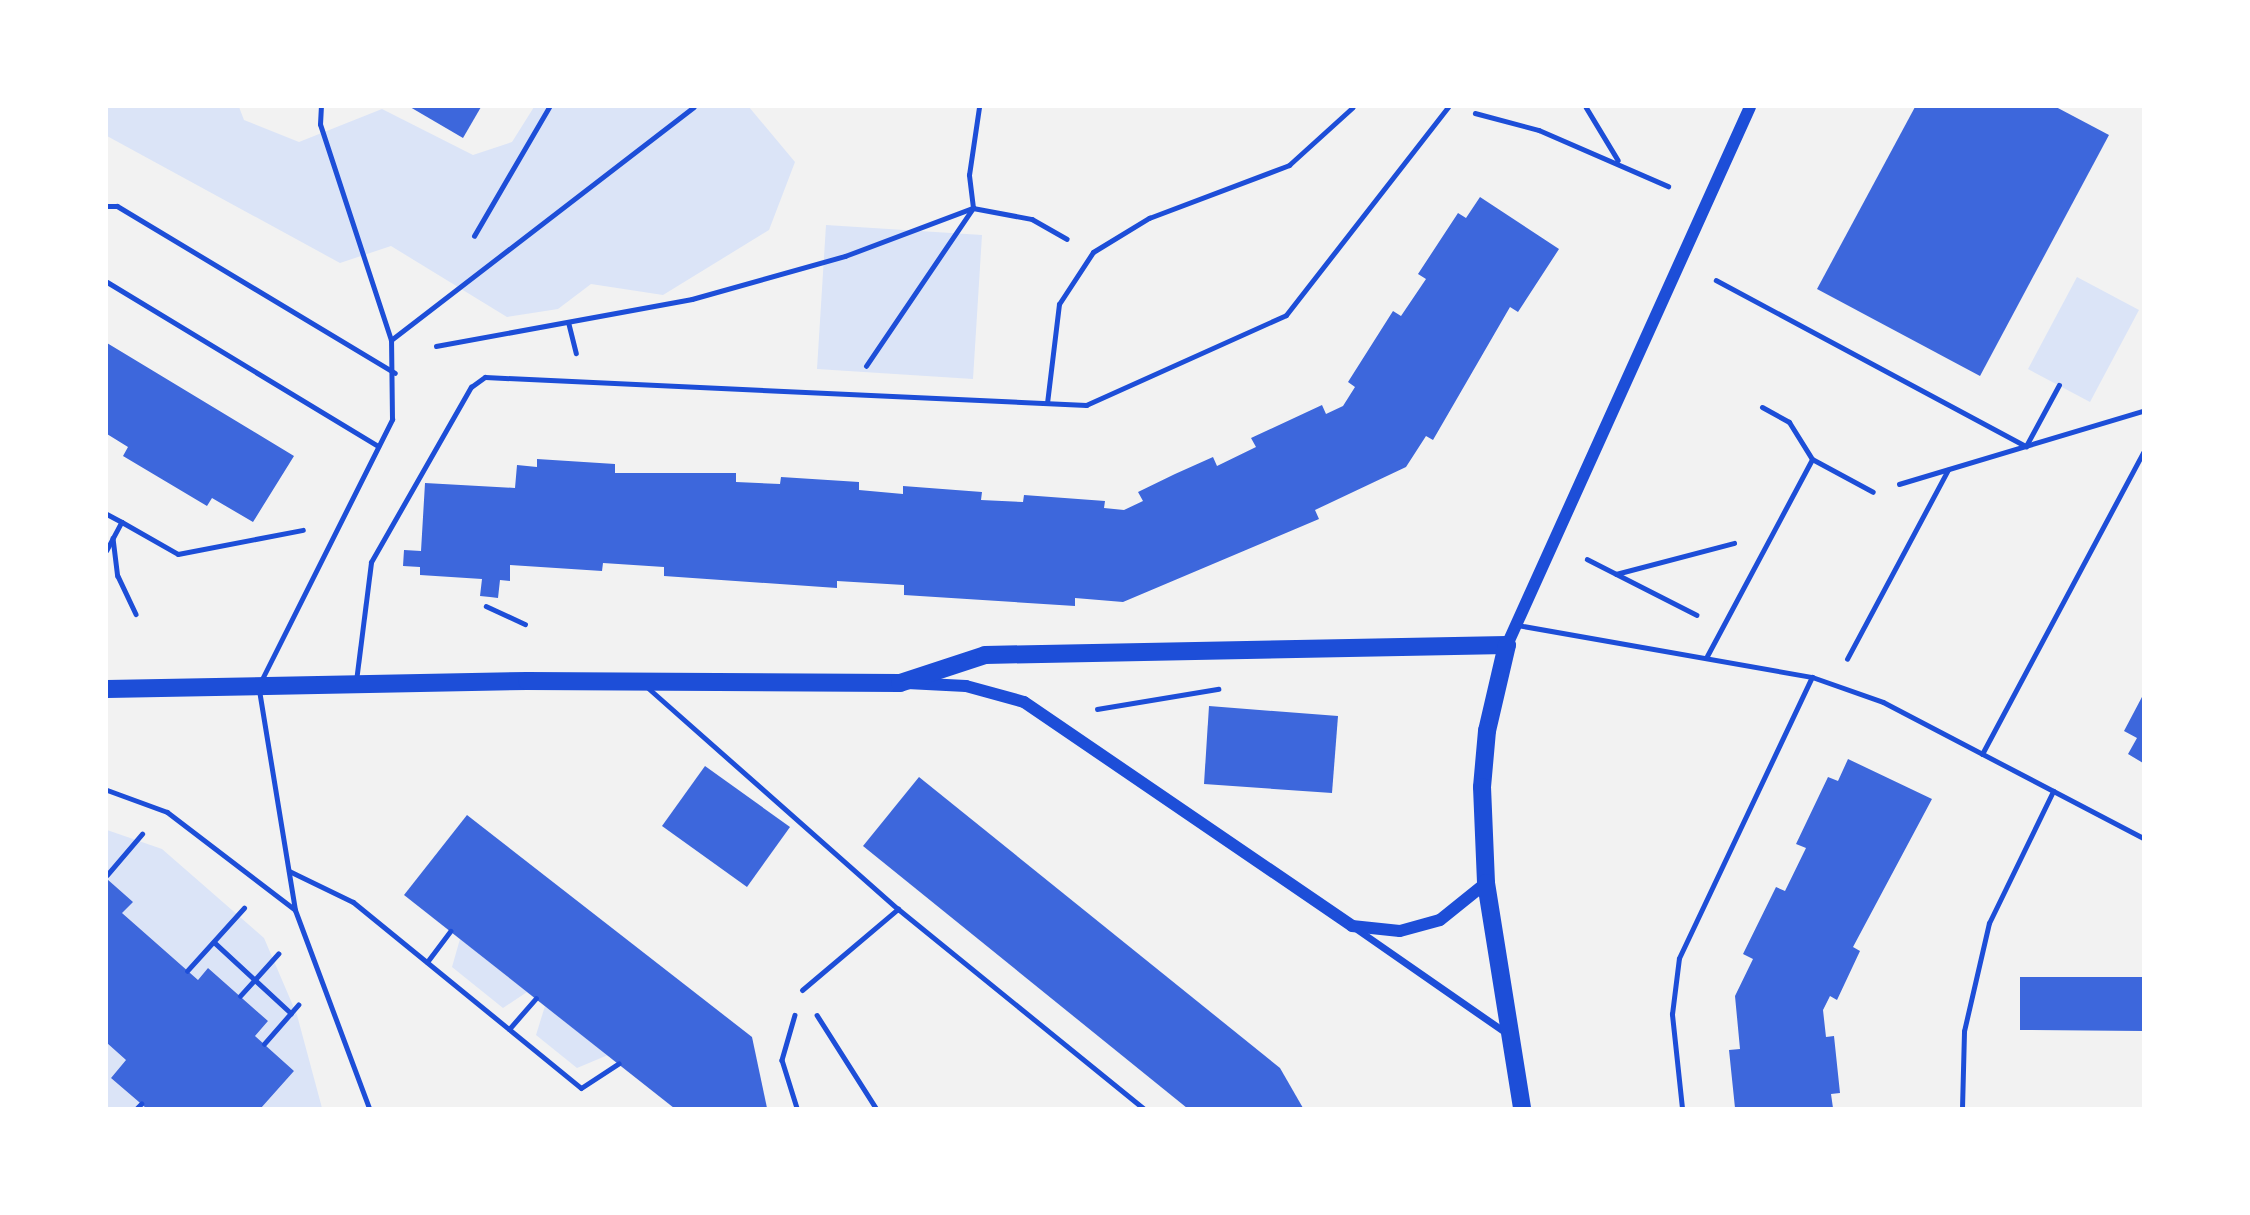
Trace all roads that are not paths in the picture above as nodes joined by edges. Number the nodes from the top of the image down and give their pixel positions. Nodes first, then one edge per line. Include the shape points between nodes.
1 (321, 107) edge
2 (694, 107) edge
3 (1353, 107) edge
4 (1448, 107) edge
5 (1749, 107) edge
6 (107, 206) edge
7 (107, 282) edge
8 (391, 340) junction
9 (395, 373) junction
10 (1047, 403) junction
11 (1762, 407) dead end
12 (378, 446) junction
13 (2143, 452) edge
14 (1812, 459) junction
15 (1873, 492) road end
16 (1514, 624) junction
17 (1507, 645) junction
18 (1707, 656) junction
19 (1812, 677) junction
20 (643, 683) junction
21 (900, 683) junction
22 (356, 684) junction
23 (258, 686) junction
24 (107, 689) edge
25 (1982, 754) junction
26 (107, 790) edge
27 (2053, 791) junction
28 (2143, 838) edge
29 (289, 871) junction
30 (1486, 883) junction
31 (898, 909) junction
32 (295, 910) junction
33 (1352, 926) junction
34 (450, 931) dead end
35 (427, 962) junction
36 (802, 990) road end
37 (536, 998) dead end
38 (509, 1029) junction
39 (1511, 1038) junction
40 (619, 1063) dead end
41 (369, 1108) edge
42 (1143, 1108) edge
43 (1522, 1108) edge
44 (1682, 1108) edge
45 (1962, 1108) edge

1 - 8 lane via 320,124
2 - 8 lane
3 - 10 lane via 1289,165 1149,218 1093,252 1059,304
4 - 10 lane via 1286,315 1086,405
5 - 16 street
6 - 9 lane via 117,206
7 - 12 lane
8 - 9 lane
9 - 12 lane via 392,419
10 - 22 lane via 485,377 471,387 371,562
11 - 14 lane via 1789,422
12 - 23 lane
13 - 25 lane
14 - 15 lane
14 - 18 lane
16 - 17 street
16 - 18 lane
17 - 21 main road via 985,655
17 - 30 main road via 1482,787
18 - 19 lane
19 - 25 lane via 1884,702
19 - 44 lane via 1679,958 1672,1014
20 - 21 main road
20 - 22 main road
20 - 31 lane
21 - 33 street via 966,686 1024,702
22 - 23 main road
23 - 24 main road
23 - 29 lane
25 - 27 lane
26 - 32 lane via 167,812
27 - 28 lane
27 - 45 lane via 1989,923 1964,1031
29 - 32 lane
29 - 35 lane via 353,902
30 - 33 street via 1440,920 1399,932
30 - 39 main road
31 - 36 lane
31 - 42 lane
32 - 41 lane
33 - 39 street
34 - 35 lane
35 - 38 lane
37 - 38 lane
38 - 40 lane via 582,1088
39 - 43 main road

